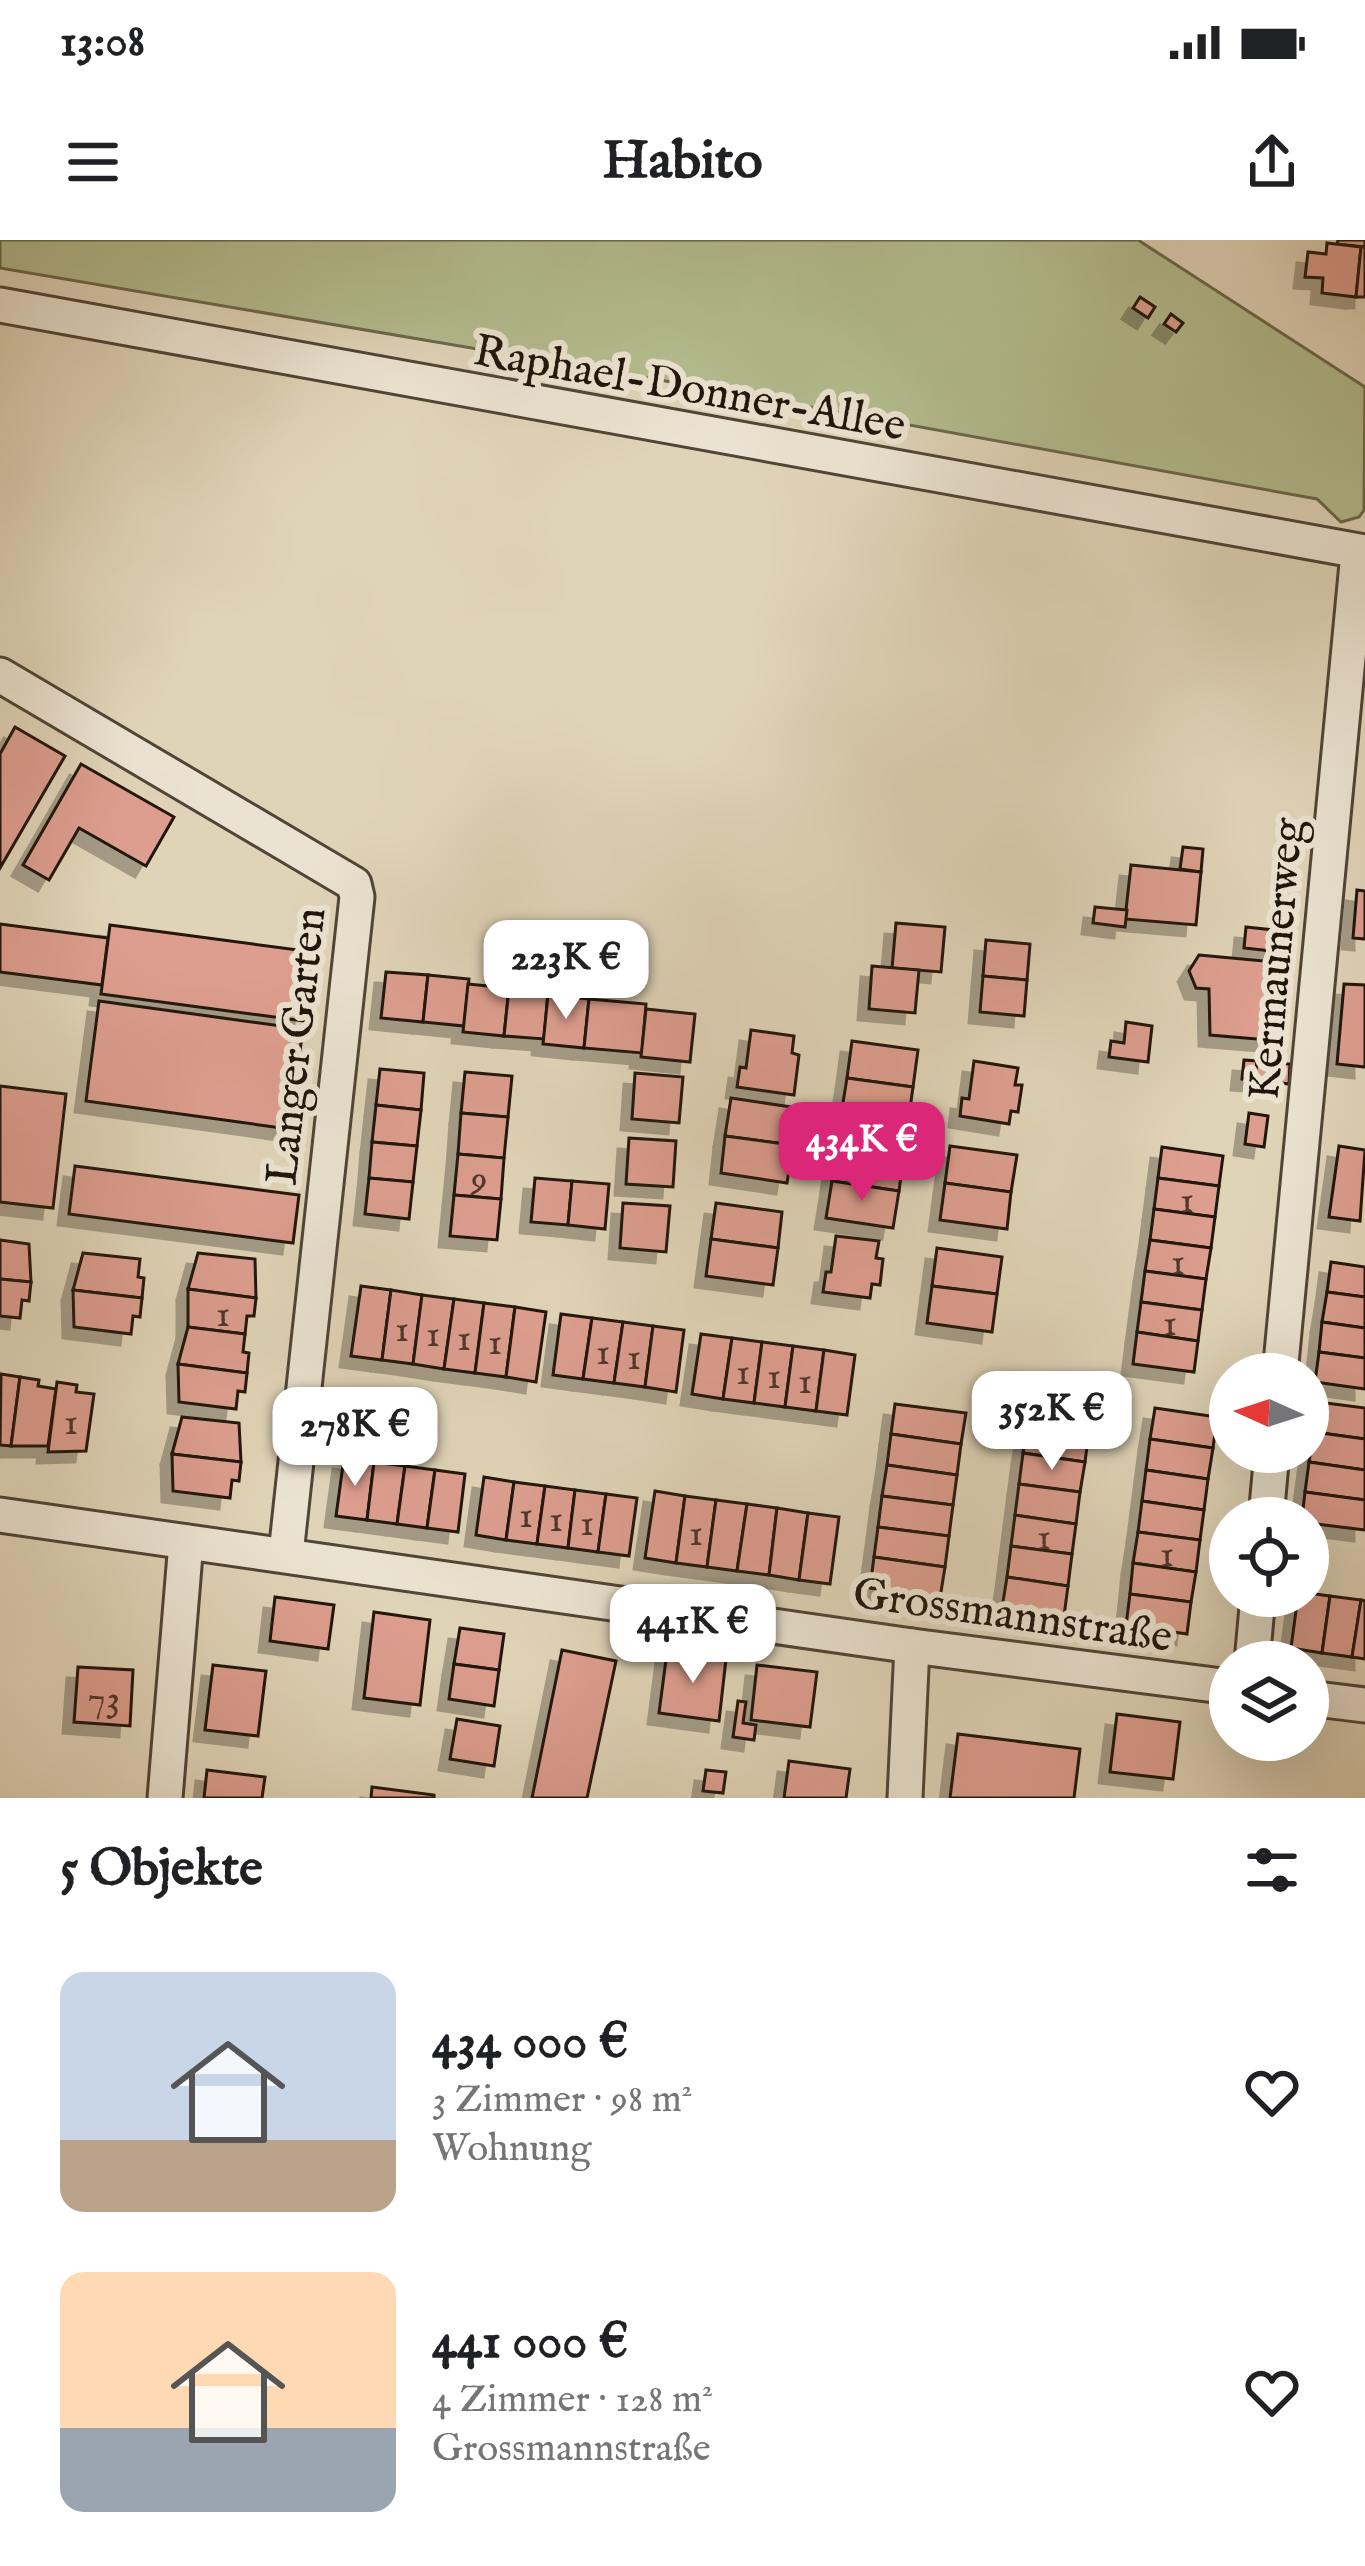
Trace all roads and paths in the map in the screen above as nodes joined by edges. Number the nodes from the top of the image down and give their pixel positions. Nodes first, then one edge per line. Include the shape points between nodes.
1 (0, 305) edge
2 (1361, 553) edge
3 (0, 675) edge
4 (1282, 1353) edge
5 (0, 1516) edge
6 (185, 1542) junction
7 (286, 1554) junction
8 (912, 1646) junction
9 (1209, 1685) edge
10 (1329, 1701) edge
11 (1365, 1705) edge
12 (165, 1798) edge
13 (905, 1798) edge

1 - 2 street, Raphael-Donner-Allee
2 - 4 street, Kermaunerweg
3 - 7 street, Langer Garten via 354,884
5 - 6 street, Grossmannstraße
6 - 7 street, Grossmannstraße
6 - 12 street
7 - 8 street, Grossmannstraße
8 - 9 street, Grossmannstraße
8 - 13 street
10 - 11 street

